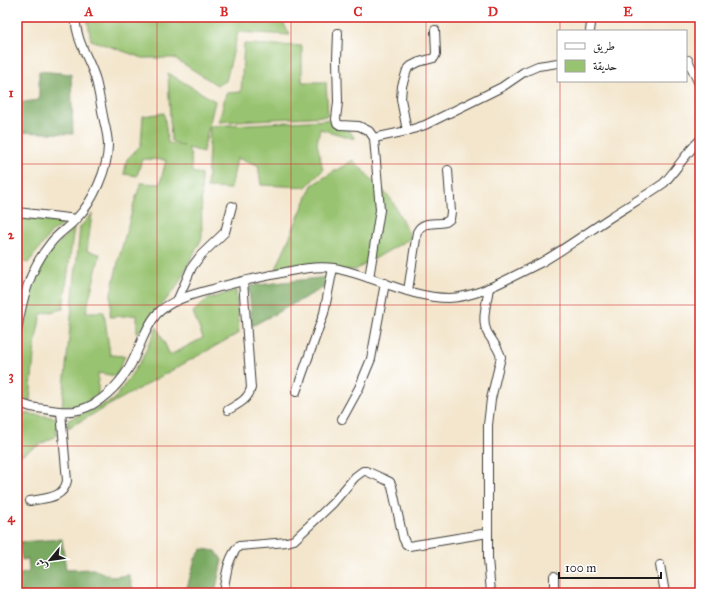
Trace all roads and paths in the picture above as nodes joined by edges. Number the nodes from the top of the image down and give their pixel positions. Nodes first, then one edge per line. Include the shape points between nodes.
1 (75, 17) edge
2 (592, 17) edge
3 (435, 30) dead end
4 (590, 30) edge
5 (338, 33) dead end
6 (688, 60) dead end
7 (557, 63) edge
8 (700, 86) edge
9 (407, 131) junction
10 (374, 138) junction
11 (700, 140) edge
12 (448, 170) dead end
13 (232, 206) dead end
14 (17, 212) edge
15 (77, 218) junction
16 (333, 268) junction
17 (369, 278) junction
18 (243, 281) junction
19 (385, 283) junction
20 (489, 288) junction
21 (408, 291) junction
22 (177, 301) junction
23 (17, 331) edge
24 (296, 392) dead end
25 (17, 402) edge
26 (228, 410) dead end
27 (61, 412) junction
28 (342, 419) dead end
29 (30, 502) dead end
30 (488, 533) junction
31 (660, 565) dead end
32 (554, 576) dead end
33 (223, 593) edge
34 (491, 593) edge
35 (554, 593) edge
36 (665, 593) edge

1 - 15 street via 79,40 94,76 108,144 106,165 101,178
2 - 4 street
3 - 9 street via 434,58 411,66 407,70 402,86 401,99
5 - 10 street via 337,123 359,126 369,131
6 - 8 street
7 - 9 street via 538,66 524,72 502,87 425,125
9 - 10 street
10 - 17 street via 380,210
11 - 20 street via 664,183 562,250
12 - 21 street via 450,218 446,222 420,226
13 - 22 street via 225,232 192,267
14 - 15 street
15 - 23 street via 49,244 40,259 25,293
16 - 17 street
16 - 18 street via 299,269
16 - 24 street via 324,312
17 - 19 street
18 - 22 street
18 - 26 street via 251,388 245,400
19 - 21 street
19 - 28 street via 371,359
20 - 21 street via 471,295 450,298
20 - 30 street via 484,325 499,351 500,358 488,425
22 - 27 street via 157,314 129,368 109,393 86,408
25 - 27 street via 25,406
27 - 29 street via 67,481 65,488 52,497
30 - 33 street via 409,546 403,538 390,482 363,471 294,540 239,546 230,559
30 - 34 street
31 - 36 street
32 - 35 street

